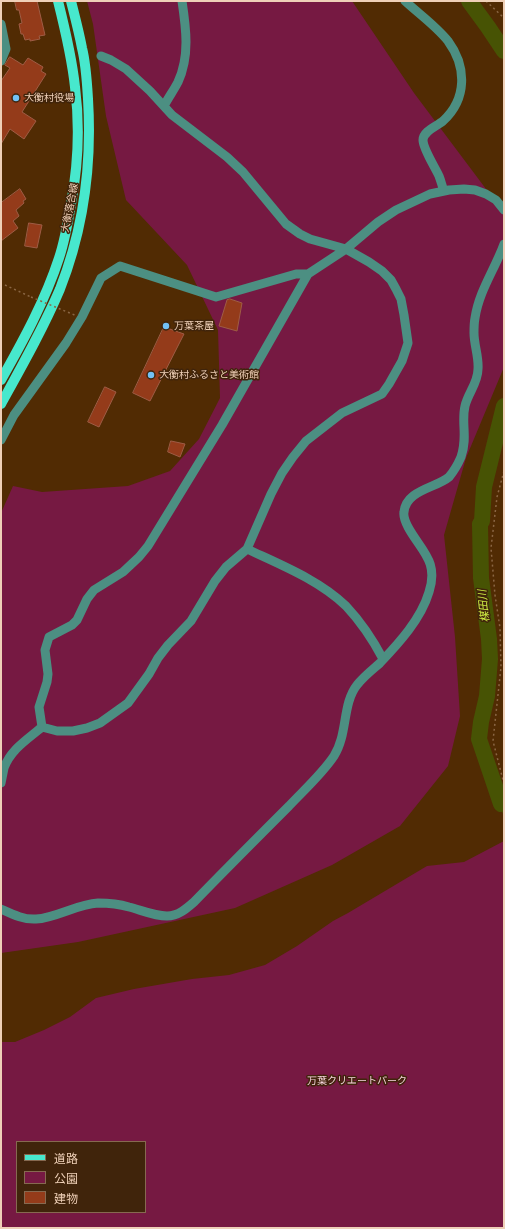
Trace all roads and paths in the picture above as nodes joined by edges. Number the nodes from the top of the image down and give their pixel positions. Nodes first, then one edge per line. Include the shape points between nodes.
1 (58, 1) edge
2 (71, 1) edge
3 (182, 1) edge
4 (405, 1) edge
5 (486, 1) edge
6 (504, 18) edge
7 (1, 24) edge
8 (3, 39) edge
9 (101, 56) dead end
10 (1, 61) edge
11 (164, 106) junction
12 (444, 191) junction
13 (504, 210) edge
14 (504, 244) edge
15 (346, 249) junction
16 (308, 274) junction
17 (5, 285) dead end
18 (77, 316) dead end
19 (1, 380) edge
20 (1, 404) edge
21 (1, 440) edge
22 (504, 471) edge
23 (247, 549) junction
24 (383, 659) junction
25 (42, 728) junction
26 (1, 784) edge
27 (504, 784) edge
28 (1, 909) edge

1 - 19 main road, 大衡落合線 via 76,88 76,179 60,257 27,332
2 - 20 main road, 大衡落合線 via 83,49 90,126 83,206 72,253 60,288 43,327
3 - 11 street via 187,36 184,66
4 - 12 street via 447,40 455,52 462,77 462,88 452,111 424,136 423,140
5 - 6 path
7 - 8 street
8 - 10 street via 6,49
9 - 11 street via 126,69
11 - 15 street via 185,126 244,172 286,224 310,239
12 - 13 street via 475,190 496,200
12 - 15 street via 430,194 396,210
14 - 24 street via 480,298 475,317 478,375 465,406 464,448 460,459 448,478 416,494 408,502 404,512 405,522 430,561 432,582 424,605 415,620
15 - 16 street
15 - 23 street via 369,262 391,280 401,299 408,343 406,353 382,394 342,413 306,442 293,457 271,494
16 - 21 street via 296,274 216,297 120,266 100,278 70,337 14,415
16 - 25 street via 222,425 148,546 123,572 94,590 72,625 49,637 45,650 47,682 39,707
17 - 18 path, bridge
22 - 27 path via 497,497 491,548 500,628 501,667 492,741
23 - 24 street via 294,571 334,596 357,618
23 - 25 street via 215,581 192,621 168,645 128,703 100,724 87,728 57,732
24 - 28 street via 357,684 351,694 342,738 333,757 307,787 186,909 168,916 114,903 97,903 36,919 25,918
25 - 26 street via 17,747 4,768

